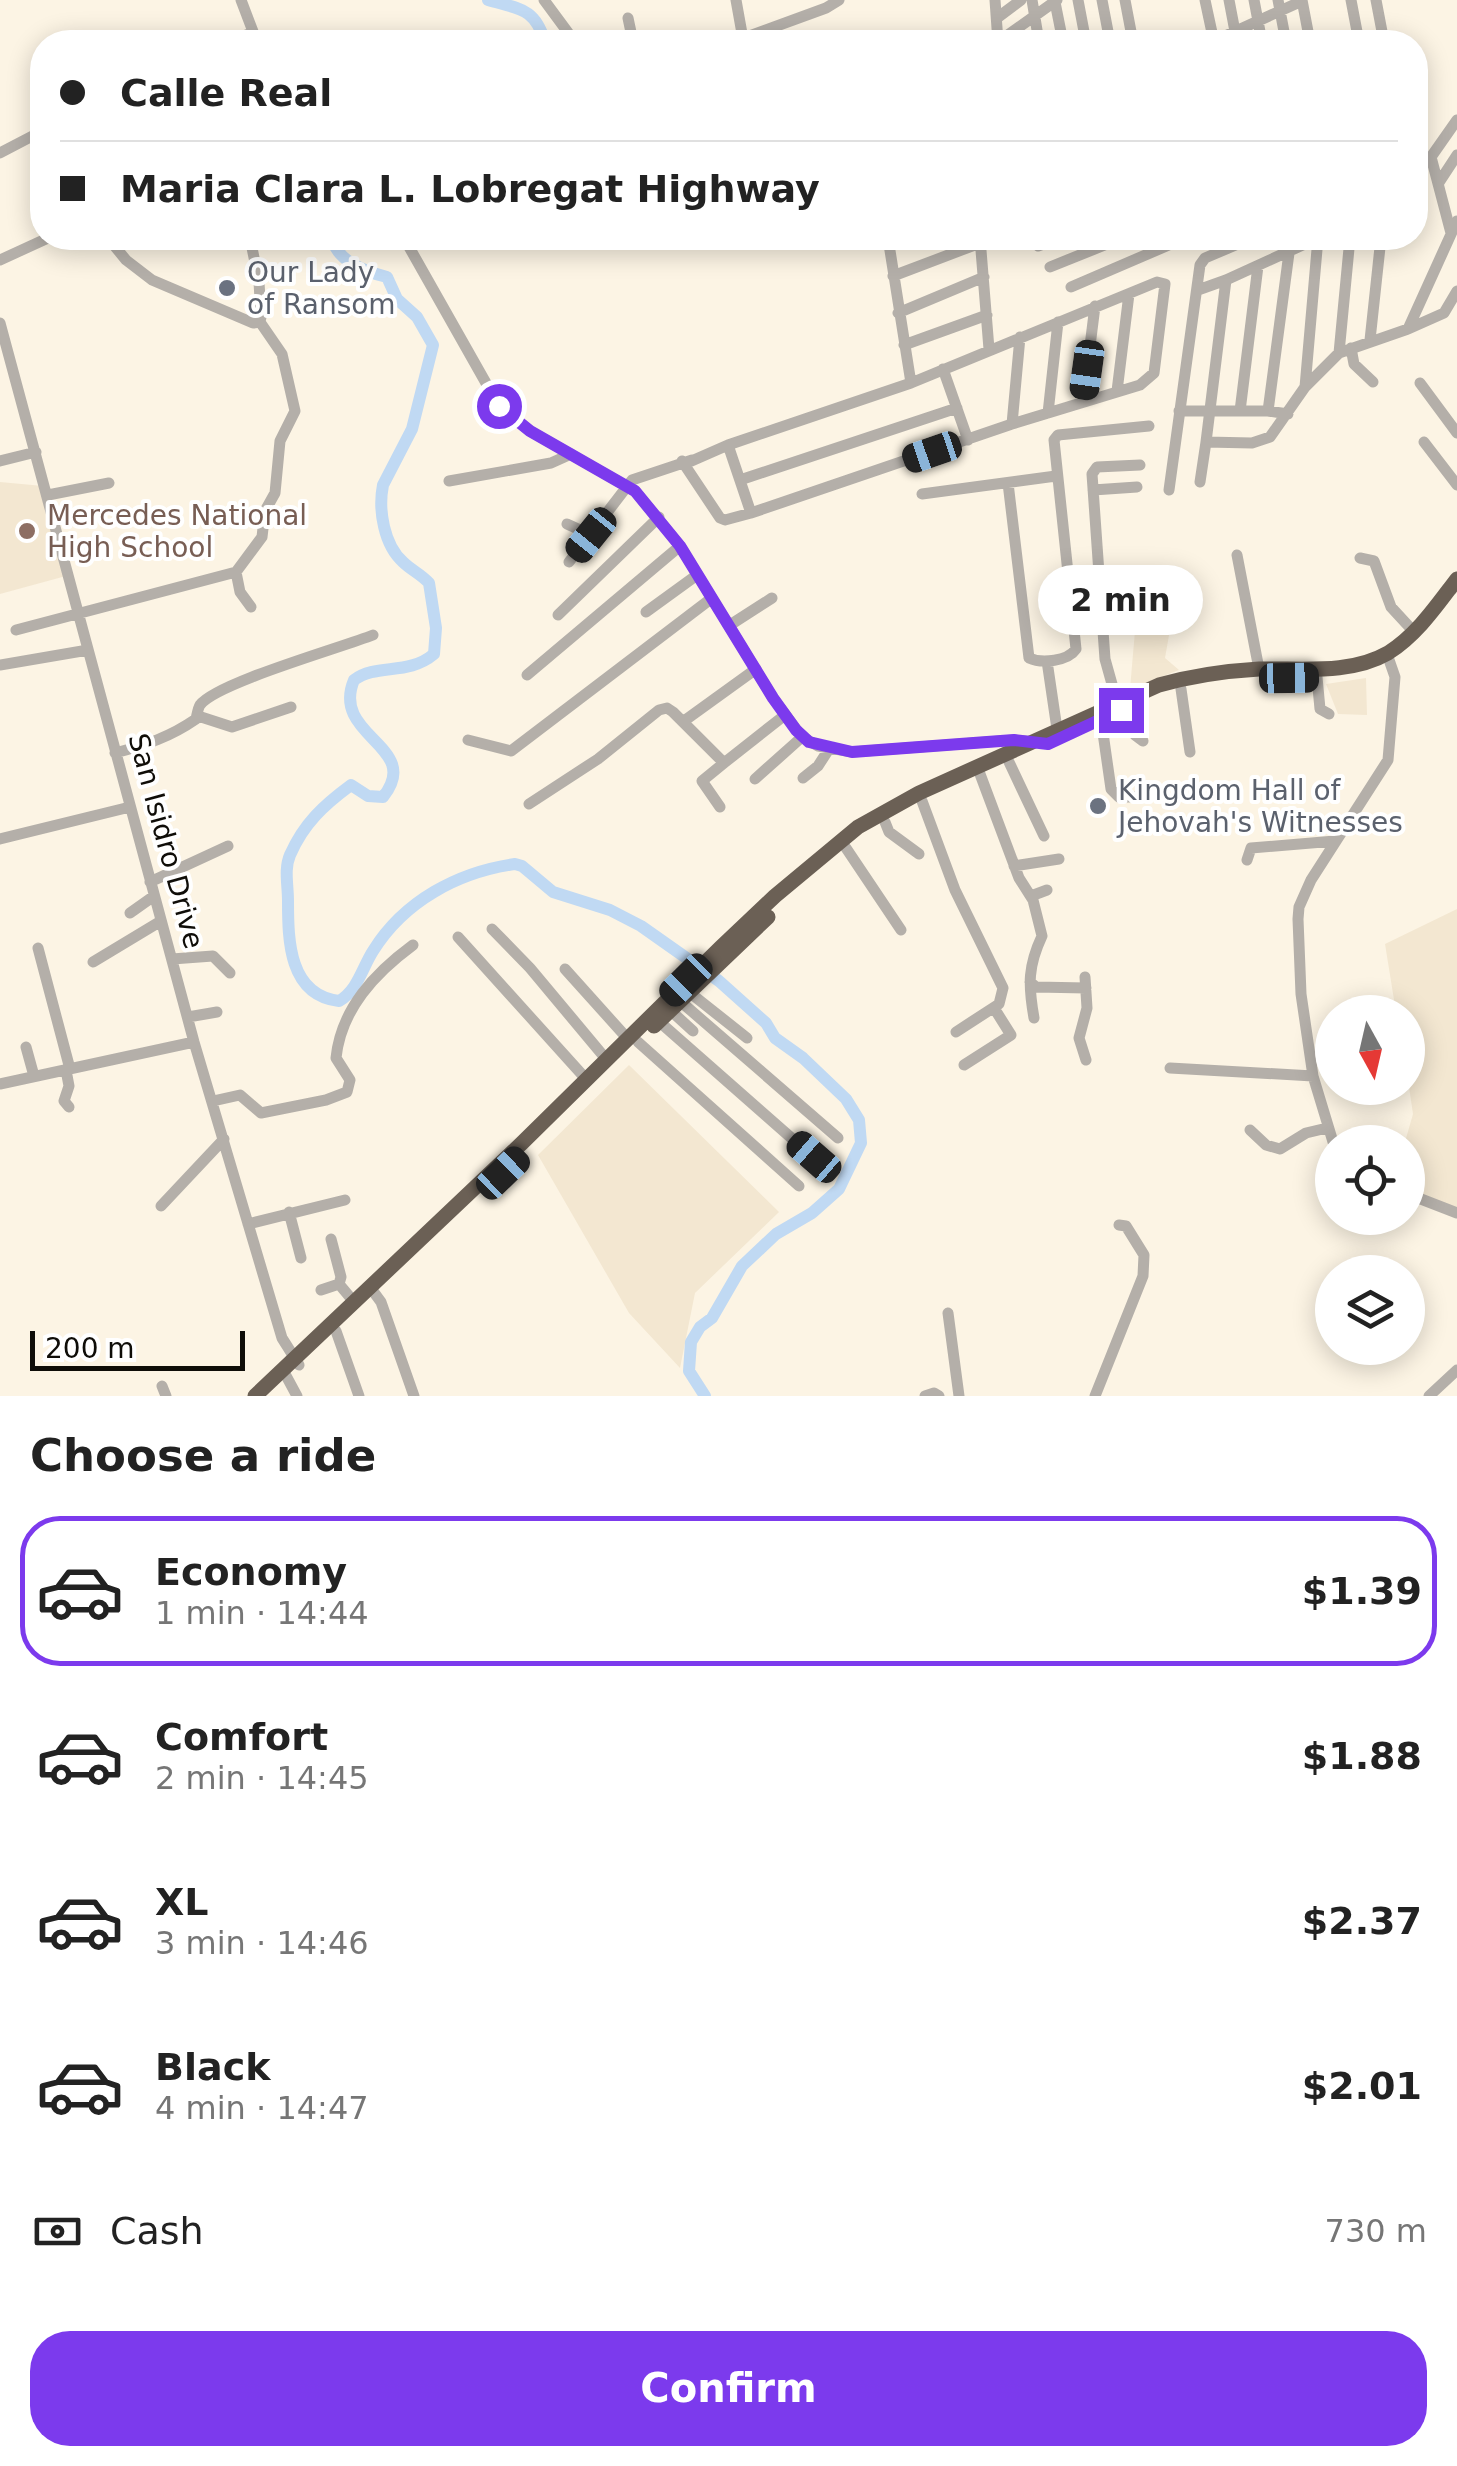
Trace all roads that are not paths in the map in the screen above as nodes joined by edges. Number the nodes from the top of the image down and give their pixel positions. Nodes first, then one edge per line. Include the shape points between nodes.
1 (241, 0) edge
2 (544, 0) edge
3 (736, 0) edge
4 (840, 0) edge
5 (995, 0) edge
6 (1021, 0) edge
7 (1032, 0) edge
8 (1078, 0) edge
9 (1102, 0) edge
10 (1125, 0) edge
11 (1205, 0) edge
12 (1229, 0) edge
13 (1254, 0) edge
14 (1350, 0) edge
15 (1376, 0) edge
16 (1057, 1) edge
17 (1302, 1) edge
18 (1279, 5) edge
19 (1034, 17) junction
20 (628, 18) dead end
21 (997, 18) junction
22 (1258, 22) junction
23 (252, 30) edge
24 (566, 30) edge
25 (631, 30) edge
26 (737, 30) edge
27 (767, 30) edge
28 (998, 30) edge
29 (1022, 30) edge
30 (1037, 30) edge
31 (1061, 30) edge
32 (1084, 30) edge
33 (1108, 30) edge
34 (1130, 30) edge
35 (1211, 30) edge
36 (1235, 30) edge
37 (1246, 30) edge
38 (1260, 30) edge
39 (1284, 30) edge
40 (1308, 30) edge
41 (1356, 30) edge
42 (1382, 30) edge
43 (1457, 120) edge
44 (30, 137) edge
45 (0, 153) edge
46 (1457, 155) edge
47 (1431, 157) junction
48 (1428, 158) edge
49 (1438, 184) junction
50 (1454, 227) edge
51 (30, 246) edge
52 (118, 250) edge
53 (252, 250) edge
54 (411, 250) edge
55 (889, 250) edge
56 (956, 250) edge
57 (981, 250) edge
58 (1092, 250) edge
59 (1157, 250) edge
60 (1226, 250) edge
61 (1293, 250) edge
62 (1317, 250) edge
63 (1349, 250) edge
64 (1380, 250) edge
65 (1289, 252) junction
66 (0, 260) edge
67 (1258, 266) junction
68 (1050, 267) dead end
69 (893, 276) junction
70 (984, 277) junction
71 (1226, 280) junction
72 (1071, 287) dead end
73 (1198, 290) junction
74 (1457, 291) edge
75 (1129, 294) junction
76 (1095, 306) junction
77 (898, 312) junction
78 (987, 315) junction
79 (260, 322) junction
80 (1058, 322) junction
81 (0, 324) edge
82 (1408, 329) junction
83 (1020, 337) junction
84 (1370, 340) junction
85 (904, 345) junction
86 (989, 349) junction
87 (1345, 350) junction
88 (943, 368) junction
89 (910, 382) junction
90 (1373, 382) dead end
91 (1420, 383) dead end
92 (1305, 387) junction
93 (1116, 392) junction
94 (1083, 402) junction
95 (956, 408) junction
96 (1268, 410) junction
97 (1180, 411) junction
98 (1211, 411) junction
99 (1240, 411) junction
100 (1048, 413) junction
101 (1288, 414) junction
102 (1012, 424) junction
103 (1148, 426) dead end
104 (1457, 433) edge
105 (968, 440) junction
106 (1206, 442) junction
107 (1424, 442) dead end
108 (728, 445) junction
109 (36, 452) junction
110 (571, 454) junction
111 (0, 461) edge
112 (686, 462) junction
113 (1140, 465) dead end
114 (1056, 476) junction
115 (449, 480) dead end
116 (740, 480) junction
117 (1200, 482) dead end
118 (110, 483) dead end
119 (1008, 483) junction
120 (631, 488) junction
121 (1137, 488) dead end
122 (1093, 490) junction
123 (1169, 490) dead end
124 (1457, 492) edge
125 (922, 494) dead end
126 (48, 495) junction
127 (751, 513) junction
128 (659, 517) junction
129 (566, 524) dead end
130 (591, 535) junction
131 (680, 546) junction
132 (1237, 555) dead end
133 (1360, 558) dead end
134 (569, 562) dead end
135 (236, 572) junction
136 (697, 575) junction
137 (1457, 580) edge
138 (1457, 594) edge
139 (712, 598) junction
140 (772, 598) dead end
141 (250, 607) dead end
142 (78, 611) junction
143 (646, 612) dead end
144 (558, 615) dead end
145 (730, 625) junction
146 (16, 630) dead end
147 (1414, 632) junction
148 (373, 635) dead end
149 (88, 650) junction
150 (1389, 657) junction
151 (1047, 661) junction
152 (0, 665) edge
153 (756, 669) junction
154 (1259, 670) junction
155 (528, 675) dead end
156 (1318, 678) junction
157 (1181, 688) junction
158 (1119, 706) junction
159 (291, 707) dead end
160 (1329, 714) dead end
161 (785, 715) junction
162 (198, 716) junction
163 (1101, 719) junction
164 (684, 721) junction
165 (1058, 729) junction
166 (802, 737) junction
167 (468, 740) dead end
168 (1143, 741) dead end
169 (1040, 742) junction
170 (829, 749) junction
171 (1190, 752) dead end
172 (115, 753) junction
173 (1009, 762) junction
174 (724, 763) junction
175 (980, 774) junction
176 (755, 778) dead end
177 (804, 778) dead end
178 (1142, 797) dead end
179 (922, 801) junction
180 (529, 804) dead end
181 (130, 807) junction
182 (720, 807) dead end
183 (885, 822) junction
184 (1044, 836) dead end
185 (0, 840) edge
186 (1335, 842) junction
187 (228, 846) dead end
188 (846, 848) junction
189 (920, 854) dead end
190 (1059, 860) dead end
191 (1247, 860) dead end
192 (1014, 866) junction
193 (150, 882) junction
194 (1047, 890) dead end
195 (154, 896) junction
196 (1031, 896) junction
197 (130, 913) dead end
198 (161, 920) junction
199 (492, 929) dead end
200 (901, 930) dead end
201 (458, 937) dead end
202 (413, 946) dead end
203 (38, 948) dead end
204 (725, 951) junction
205 (172, 959) junction
206 (93, 962) dead end
207 (565, 970) dead end
208 (230, 974) dead end
209 (1030, 982) junction
210 (676, 1001) junction
211 (994, 1008) junction
212 (218, 1012) dead end
213 (188, 1016) junction
214 (1034, 1018) dead end
215 (694, 1031) dead end
216 (956, 1032) dead end
217 (748, 1038) dead end
218 (632, 1040) junction
219 (194, 1042) junction
220 (26, 1047) dead end
221 (606, 1059) junction
222 (1086, 1060) dead end
223 (964, 1065) dead end
224 (1170, 1068) dead end
225 (68, 1070) junction
226 (34, 1076) junction
227 (1313, 1076) junction
228 (586, 1079) junction
229 (0, 1084) edge
230 (213, 1101) junction
231 (68, 1107) dead end
232 (1325, 1125) edge
233 (1250, 1130) dead end
234 (1315, 1131) edge
235 (838, 1138) dead end
236 (224, 1139) junction
237 (814, 1157) dead end
238 (799, 1186) dead end
239 (345, 1200) dead end
240 (1425, 1200) edge
241 (162, 1206) dead end
242 (289, 1212) junction
243 (1457, 1212) edge
244 (248, 1224) junction
245 (1119, 1224) dead end
246 (331, 1239) dead end
247 (302, 1258) dead end
248 (398, 1266) junction
249 (339, 1284) junction
250 (321, 1290) dead end
251 (373, 1290) junction
252 (354, 1302) junction
253 (948, 1313) dead end
254 (336, 1331) junction
255 (291, 1368) junction
256 (1457, 1370) edge
257 (255, 1396) edge
258 (266, 1396) edge
259 (297, 1396) edge
260 (359, 1396) edge
261 (414, 1396) edge
262 (924, 1396) edge
263 (939, 1396) edge
264 (959, 1396) edge
265 (1095, 1396) edge
266 (1429, 1396) edge

1 - 23 street
2 - 24 street
3 - 26 street
4 - 27 street
5 - 21 street
6 - 21 street
7 - 19 street
8 - 32 street
9 - 33 street
10 - 34 street
11 - 35 street
12 - 36 street
13 - 22 street
14 - 41 street
15 - 42 street
16 - 19 street
16 - 31 street
17 - 18 street
17 - 40 street
18 - 22 street
18 - 39 street
19 - 29 street
19 - 30 street
20 - 25 street
21 - 28 street
22 - 37 street
22 - 38 street
43 - 47 street
44 - 45 street
46 - 49 street
47 - 48 street
47 - 49 street
49 - 50 street
50 - 82 street
51 - 66 street
52 - 79 street via 152,280
53 - 79 street
54 - 110 street via 499,406
55 - 69 street
56 - 69 street
57 - 70 street
58 - 68 street
59 - 72 street
60 - 73 street via 1202,261
61 - 65 street
62 - 92 street
63 - 87 street
64 - 84 street
65 - 67 street
65 - 96 street
67 - 71 street
67 - 99 street
69 - 77 street
70 - 77 street
70 - 78 street
71 - 73 street
71 - 98 street
73 - 97 street
74 - 82 street via 1444,314
75 - 76 street
75 - 93 street
75 - 93 street via 1160,281 1166,290 1154,374
76 - 80 street
76 - 94 street
77 - 85 street
78 - 85 street
78 - 86 street
79 - 135 street via 282,354 295,412 280,441 276,494 259,544
80 - 83 street
80 - 100 street
81 - 109 street, San Isidro Drive
82 - 84 street
83 - 86 street
83 - 102 street
84 - 87 street
85 - 89 street
86 - 88 street
87 - 90 street
87 - 92 street
88 - 89 street
88 - 95 street
89 - 108 street
91 - 104 street
92 - 101 street
93 - 94 street
94 - 100 street
95 - 105 street
95 - 116 street
96 - 99 street
96 - 101 street
97 - 98 street
97 - 123 street
98 - 99 street
98 - 106 street
100 - 102 street
101 - 106 street via 1263,441
102 - 105 street
103 - 114 street via 1058,435
105 - 127 street
106 - 117 street
107 - 124 street
108 - 112 street
108 - 116 street
109 - 111 street
109 - 126 street, San Isidro Drive
110 - 115 street
110 - 120 street
112 - 120 street
112 - 127 street via 723,520
113 - 122 street via 1094,469
114 - 119 street
114 - 151 street via 1076,648
116 - 127 street
118 - 126 street
119 - 125 street
119 - 151 street via 1028,654
120 - 128 street
120 - 130 street
121 - 122 street
122 - 158 street via 1105,659
126 - 142 street, San Isidro Drive
128 - 131 street
128 - 144 street
129 - 130 street
130 - 134 street
131 - 136 street
131 - 155 street
132 - 154 street
133 - 147 street via 1374,561 1392,607
135 - 141 street
135 - 142 street
136 - 139 street
136 - 143 street
137 - 147 highway
138 - 150 highway via 1420,638
139 - 145 street
139 - 167 street via 510,751
140 - 145 street
142 - 146 street
142 - 149 street, San Isidro Drive
145 - 153 street
147 - 150 highway
148 - 162 street via 230,685 199,706
149 - 152 street
149 - 172 street, San Isidro Drive
150 - 154 highway via 1350,666
150 - 156 highway via 1359,672
150 - 186 street via 1395,677 1388,760
151 - 165 street
153 - 161 street
153 - 164 street
154 - 158 highway via 1178,679
156 - 157 highway
156 - 160 street via 1320,709
157 - 158 highway
157 - 171 street
158 - 163 highway
158 - 165 highway
158 - 168 street
159 - 162 street via 232,727
161 - 166 street
161 - 174 street
162 - 172 street via 163,740
163 - 169 highway
163 - 178 street via 1110,789
164 - 174 street
164 - 180 street via 667,708 659,710
165 - 169 highway
166 - 170 street
166 - 176 street
169 - 170 street
169 - 173 highway
169 - 204 highway via 858,827 776,896
170 - 177 street
172 - 181 street, San Isidro Drive
173 - 175 highway
173 - 184 street
174 - 182 street via 702,782
175 - 179 highway
175 - 192 street
179 - 183 highway
179 - 211 street via 960,903 1003,988
181 - 185 street
181 - 193 street, San Isidro Drive
183 - 188 highway
183 - 189 street
186 - 191 street via 1251,848
186 - 227 street via 1306,890 1298,920
187 - 193 street
188 - 200 street
188 - 204 highway
190 - 192 street
192 - 196 street
193 - 195 street, San Isidro Drive
194 - 196 street
195 - 197 street
195 - 198 street, San Isidro Drive
196 - 209 street via 1042,936 1032,954
198 - 205 street, San Isidro Drive
198 - 206 street
199 - 221 street
201 - 228 street
202 - 230 street via 381,972 342,1026 336,1058 350,1080 348,1092 262,1113 240,1096
203 - 225 street
204 - 210 highway
205 - 208 street via 212,956
205 - 213 street, San Isidro Drive
207 - 218 street
209 - 214 street
209 - 222 street via 1086,982 1079,1038
210 - 215 street
210 - 217 street
210 - 218 highway
210 - 235 street
210 - 237 street
211 - 216 street
211 - 223 street via 1011,1035
212 - 213 street
213 - 219 street, San Isidro Drive
218 - 221 highway
218 - 238 street
218 - 248 highway
219 - 225 street
219 - 230 street, San Isidro Drive
220 - 226 street
221 - 228 highway
224 - 227 street
225 - 226 street
225 - 231 street
226 - 229 street
227 - 232 street
228 - 248 highway
230 - 236 street, San Isidro Drive
233 - 234 street via 1280,1149
236 - 241 street
236 - 244 street, San Isidro Drive
239 - 242 street
240 - 243 street
242 - 244 street
242 - 247 street
244 - 255 street, San Isidro Drive
245 - 265 street via 1144,1255 1143,1276
246 - 249 street
248 - 251 highway
249 - 250 street
249 - 252 street
251 - 252 highway
251 - 254 highway
251 - 261 street
252 - 255 highway
253 - 264 street
254 - 255 highway
254 - 260 street
255 - 257 highway
255 - 258 highway
255 - 259 street, San Isidro Drive
256 - 266 street
262 - 263 street

